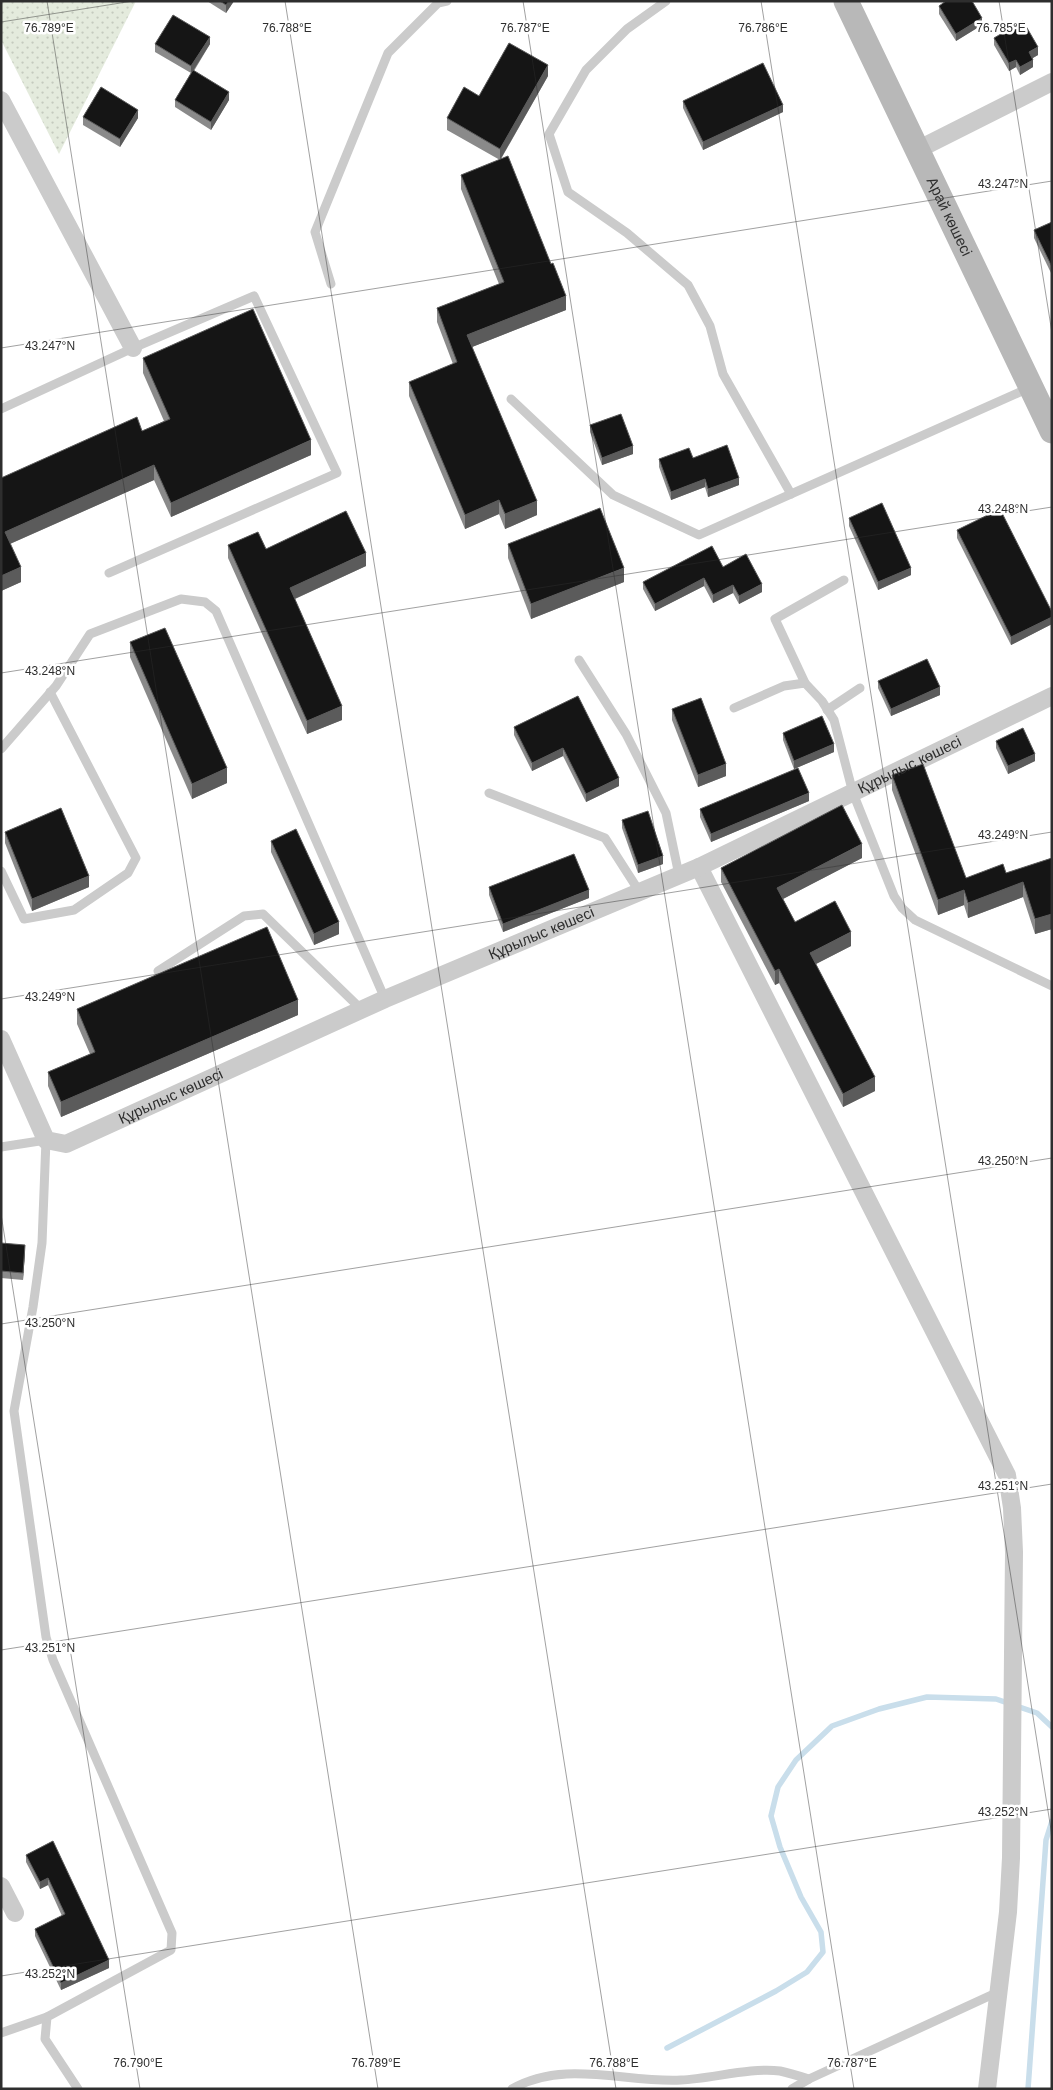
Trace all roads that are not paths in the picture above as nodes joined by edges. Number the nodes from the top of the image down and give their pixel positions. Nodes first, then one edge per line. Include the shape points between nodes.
1 (447, 1) edge
2 (666, 1) edge
3 (846, 1) edge
4 (1052, 82) edge
5 (1, 100) edge
6 (917, 150) junction
7 (331, 284) dead end
8 (133, 348) junction
9 (1031, 386) junction
10 (511, 399) dead end
11 (1, 409) edge
12 (1050, 422) edge
13 (791, 494) junction
14 (109, 572) dead end
15 (844, 580) dead end
16 (579, 660) dead end
17 (805, 683) junction
18 (860, 688) dead end
19 (50, 692) junction
20 (1052, 696) edge
21 (734, 708) dead end
22 (827, 710) junction
23 (1, 749) edge
24 (489, 793) dead end
25 (853, 793) junction
26 (699, 867) junction
27 (1, 871) edge
28 (679, 875) junction
29 (639, 891) junction
30 (158, 971) dead end
31 (1052, 986) edge
32 (385, 999) junction
33 (361, 1009) junction
34 (1, 1039) edge
35 (46, 1140) junction
36 (1, 1147) edge
37 (1, 1886) edge
38 (15, 1913) dead end
39 (998, 1992) junction
40 (47, 2017) junction
41 (1, 2033) edge
42 (809, 2079) junction
43 (78, 2089) edge
44 (512, 2089) edge
45 (792, 2089) edge
46 (987, 2089) edge

1 - 7 lane via 438,3 388,53 315,232
2 - 13 lane via 628,29 586,70 549,134 568,192 627,233 688,285 710,326 723,374
3 - 6 main road, Арай көшесі
4 - 6 street
5 - 8 street
6 - 9 main road, Арай көшесі
8 - 11 lane
8 - 14 lane via 254,296 337,473
9 - 12 main road, Арай көшесі
9 - 13 lane
10 - 13 lane via 613,495 699,535
15 - 17 lane via 775,619
16 - 28 lane via 626,734 666,813
17 - 21 lane via 784,686
17 - 22 lane
18 - 22 lane
19 - 23 lane
19 - 27 lane via 136,858 128,873 74,910 24,919
19 - 32 lane via 90,634 181,599 205,602 216,612
20 - 25 street, Құрылыс көшесі
22 - 25 lane via 834,720
24 - 29 lane via 605,838
25 - 26 street, Құрылыс көшесі
25 - 31 lane via 894,896 902,908 915,920
26 - 28 street, Құрылыс көшесі
26 - 39 street via 1007,1475 1014,1552 1011,1858
28 - 29 street, Құрылыс көшесі
29 - 32 street, Құрылыс көшесі
30 - 33 lane via 244,916 263,914
32 - 33 street, Құрылыс көшесі
33 - 35 street, Құрылыс көшесі via 66,1144
34 - 35 street
35 - 36 lane
35 - 40 lane via 42,1243 14,1411 46,1637 53,1660 172,1932 171,1950
37 - 38 street
39 - 42 lane
39 - 46 street
40 - 41 lane
40 - 43 lane via 45,2039
42 - 44 lane via 778,2071 680,2080 580,2073 554,2074
42 - 45 lane

